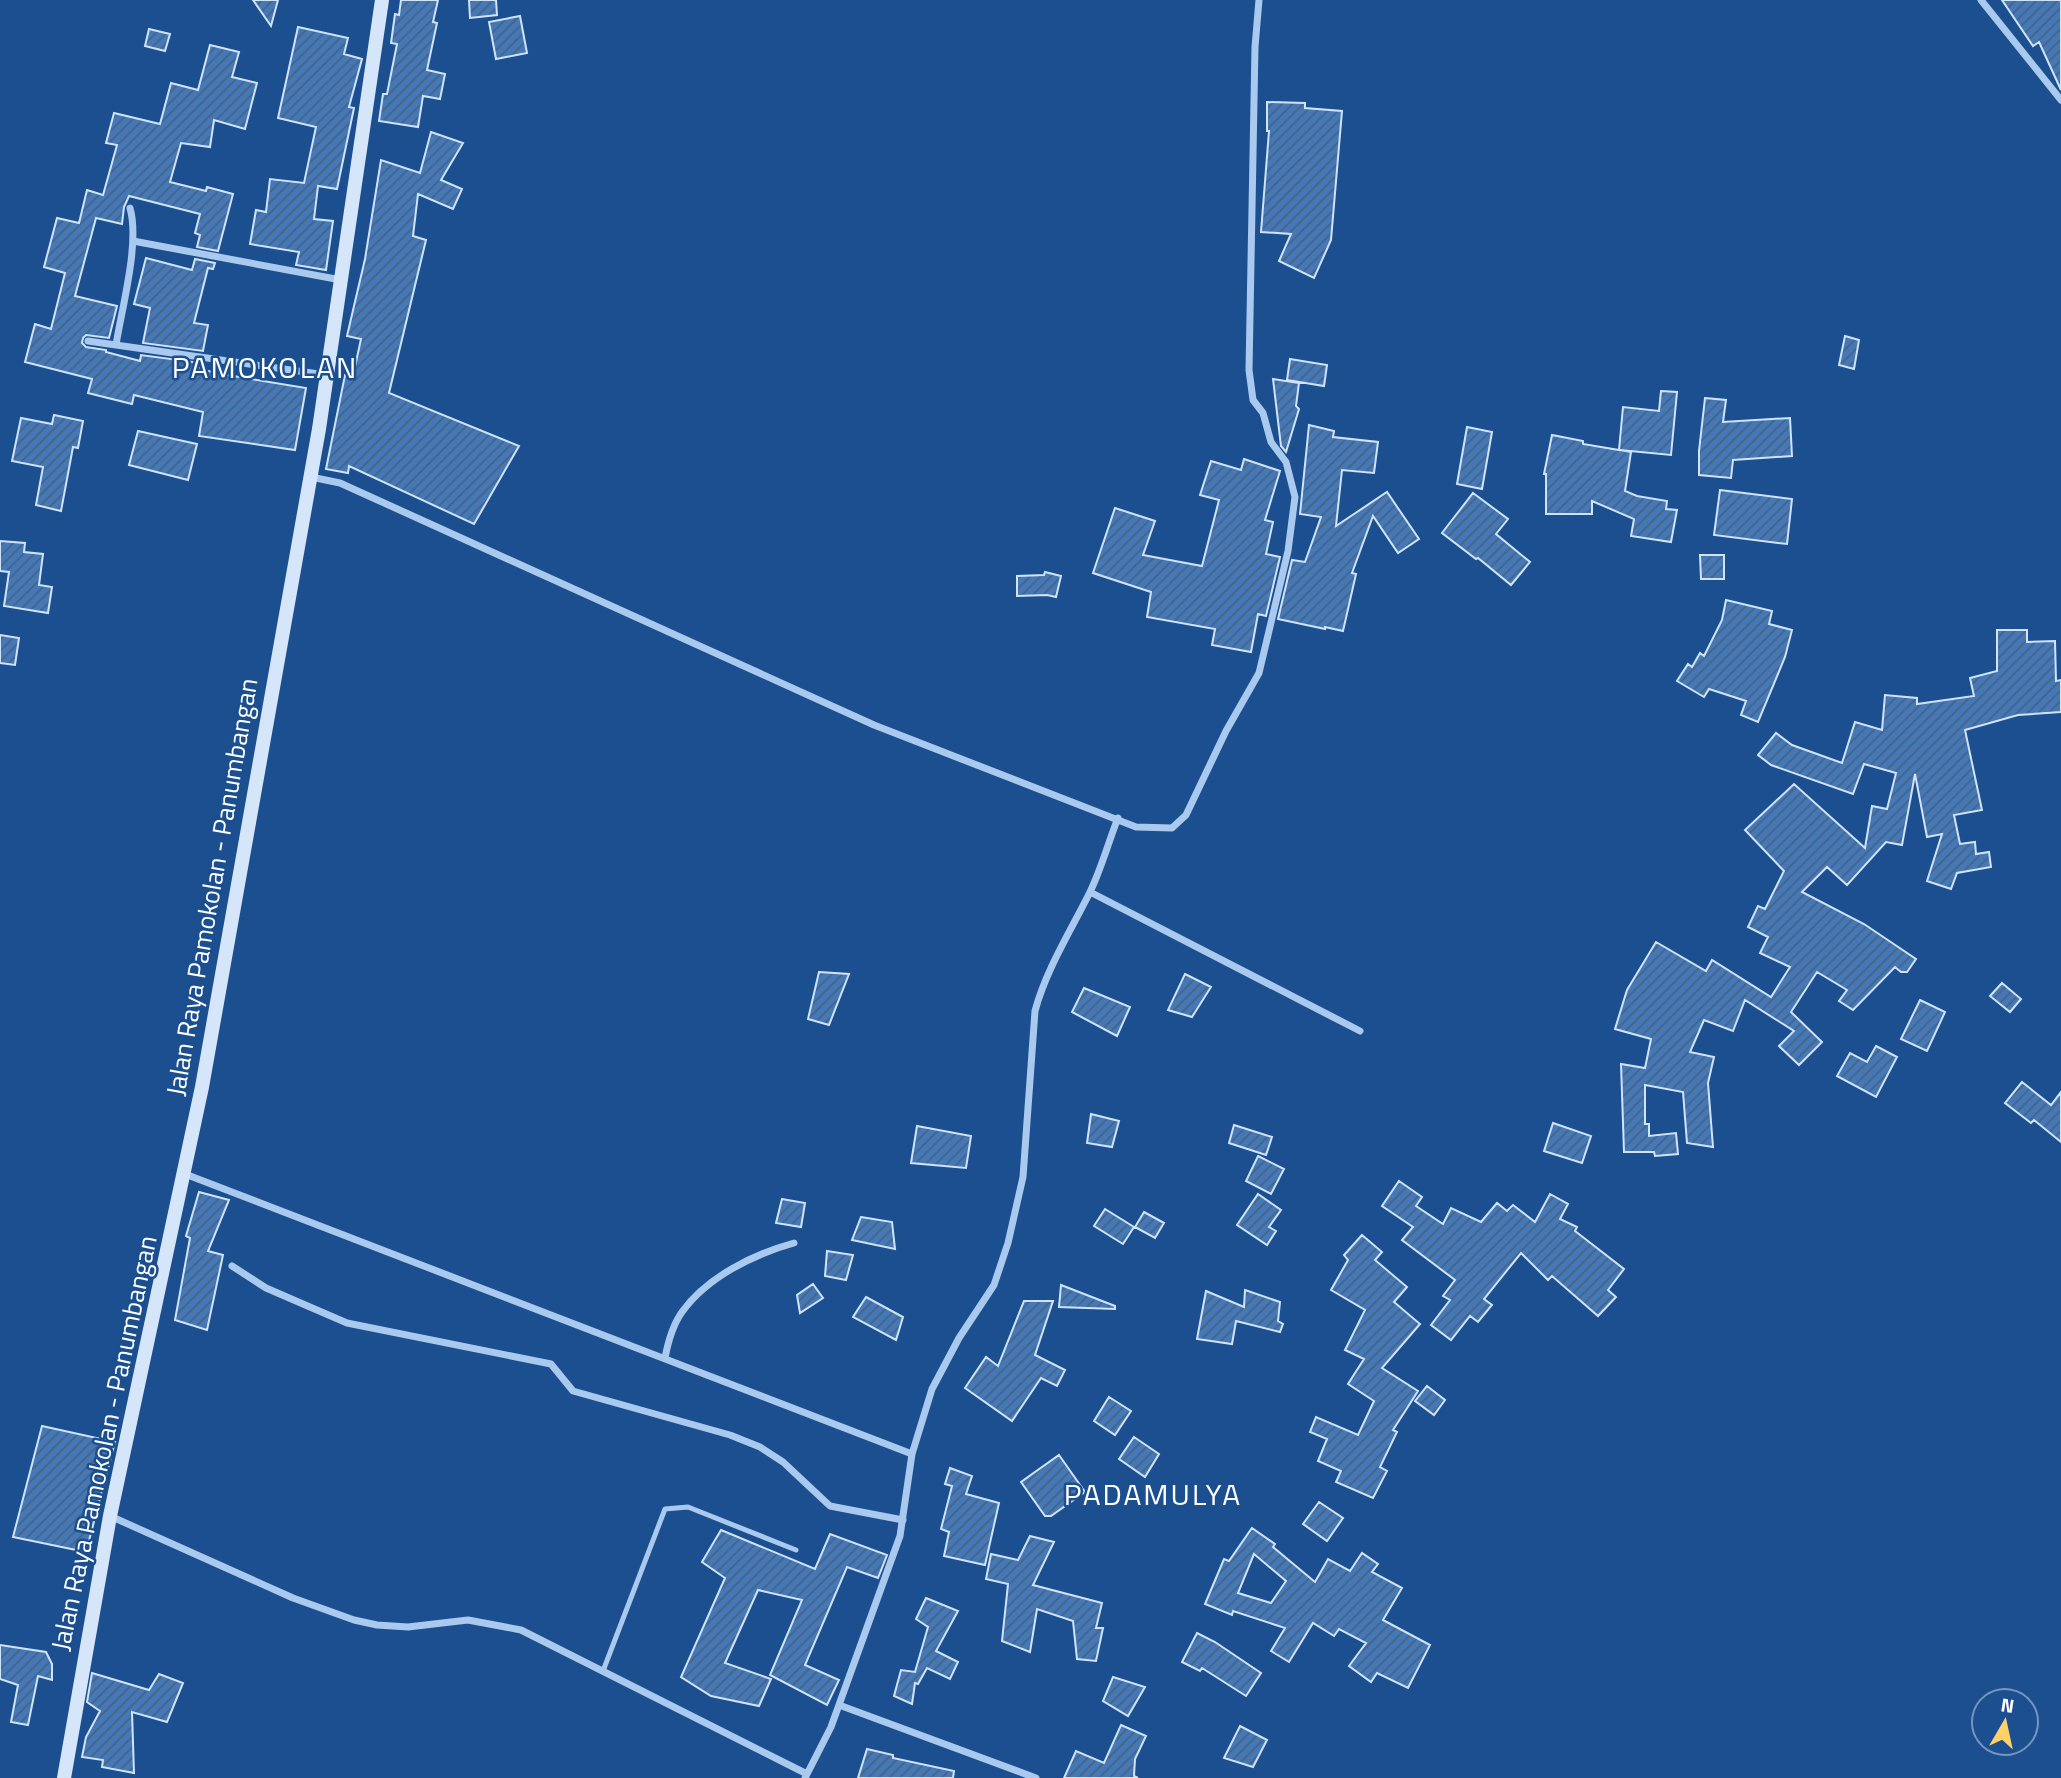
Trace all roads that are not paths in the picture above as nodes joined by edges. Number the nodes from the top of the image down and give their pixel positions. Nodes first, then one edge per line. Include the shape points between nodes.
1 (382, 0) edge
2 (1259, 0) edge
3 (1981, 0) edge
4 (2061, 100) edge
5 (130, 208) dead end
6 (133, 241) junction
7 (341, 281) junction
8 (88, 341) dead end
9 (116, 345) junction
10 (327, 376) junction
11 (311, 477) junction
12 (1118, 818) junction
13 (1090, 892) junction
14 (1360, 1031) dead end
15 (185, 1174) junction
16 (794, 1243) dead end
17 (232, 1266) dead end
18 (665, 1359) junction
19 (912, 1454) junction
20 (110, 1516) junction
21 (903, 1520) junction
22 (796, 1550) dead end
23 (603, 1671) junction
24 (839, 1705) junction
25 (806, 1776) edge
26 (64, 1778) edge
27 (1036, 1778) edge

1 - 7 main road, Jalan Raya Pamokolan - Panumbangan
2 - 12 street via 1249,370 1253,400 1263,413 1271,442 1286,462 1295,497 1288,551 1259,673 1186,815 1172,828 1136,827
3 - 4 street
5 - 6 street
6 - 7 street
6 - 9 street
7 - 10 main road, Jalan Raya Pamokolan - Panumbangan
8 - 9 street
9 - 10 street
10 - 11 main road, Jalan Raya Pamokolan - Panumbangan
11 - 12 street via 340,483 874,725
11 - 15 main road, Jalan Raya Pamokolan - Panumbangan
12 - 13 street
13 - 14 street
13 - 19 street via 1035,1011 1023,1177 1008,1243 994,1285 932,1389
15 - 18 street
15 - 20 main road, Jalan Raya Pamokolan - Panumbangan
16 - 18 street via 739,1265 705,1287 682,1311
17 - 21 street via 266,1288 347,1323 551,1364 573,1391 760,1447 830,1506
18 - 19 street
19 - 21 street
20 - 23 street via 293,1598 354,1620 408,1627 486,1622 521,1630
20 - 26 main road, Jalan Raya Pamokolan - Panumbangan
21 - 24 street via 885,1583
22 - 23 lane via 688,1507 665,1509
23 - 25 street
24 - 25 street
24 - 27 street

